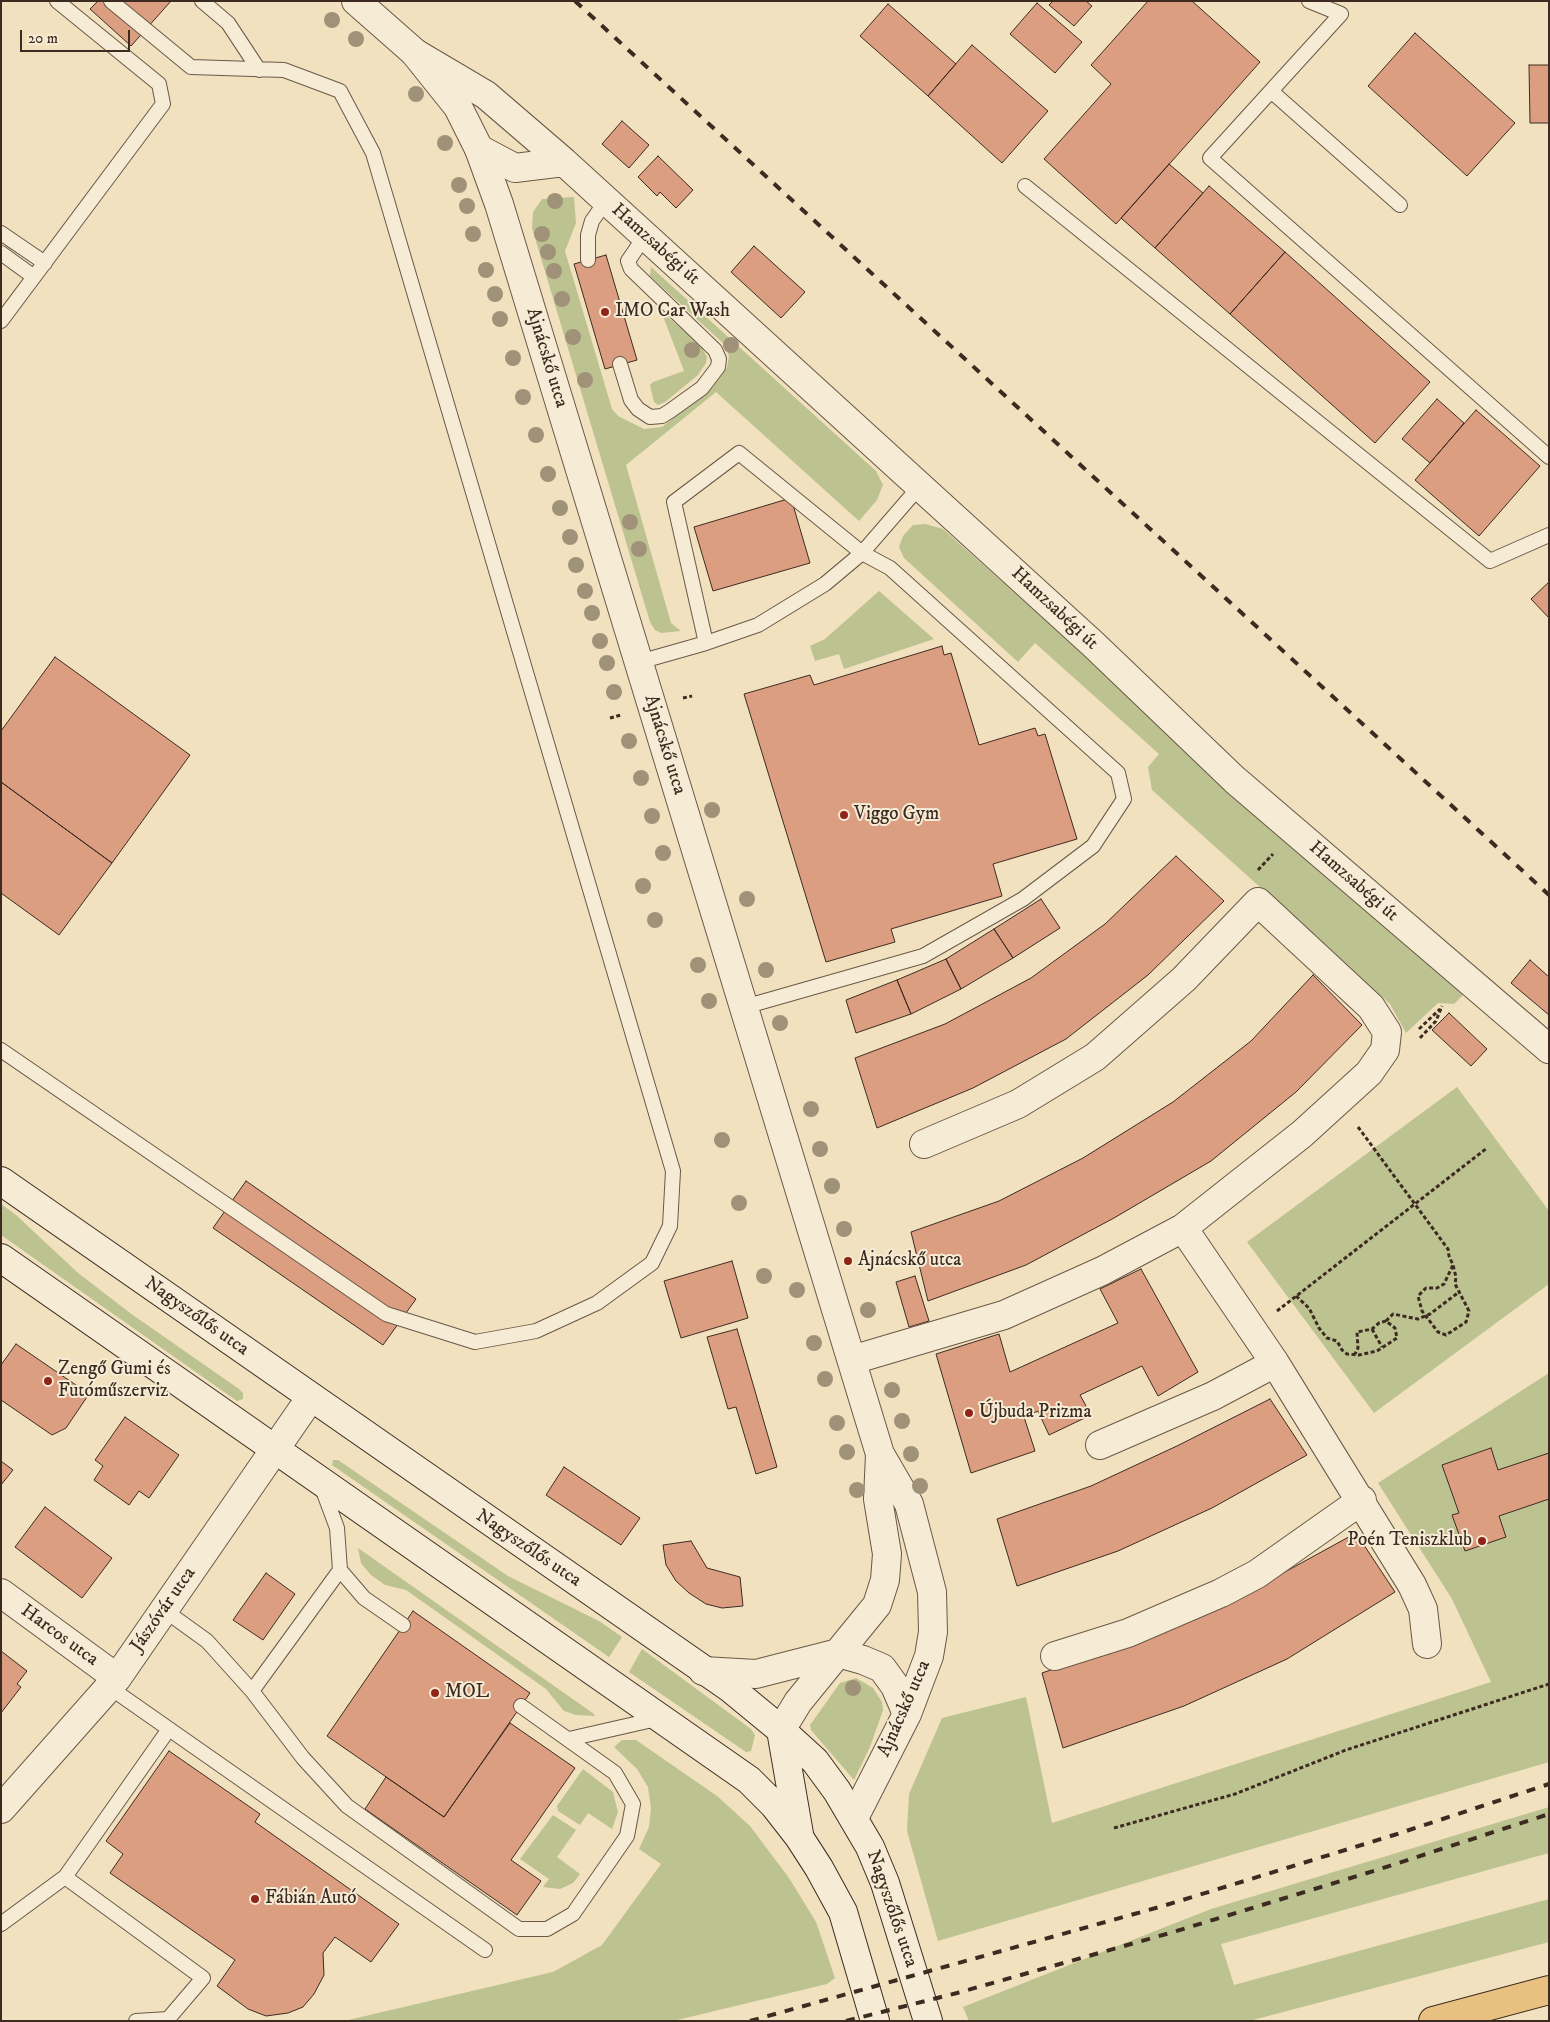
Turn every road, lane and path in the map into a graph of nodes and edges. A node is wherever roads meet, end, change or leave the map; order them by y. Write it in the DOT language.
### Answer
graph roads {
  1 [pos="57,1"];
  2 [pos="111,1"];
  3 [pos="202,1"];
  4 [pos="356,1"];
  5 [pos="1309,1"];
  6 [pos="414,52"];
  7 [pos="259,70"];
  8 [pos="1271,91"];
  9 [pos="479,149"];
  10 [pos="564,162"];
  11 [pos="1025,186"];
  12 [pos="606,201"];
  13 [pos="1400,204"];
  14 [pos="1,233"];
  15 [pos="645,236"];
  16 [pos="1,253"];
  17 [pos="588,260"];
  18 [pos="45,263"];
  19 [pos="34,277"];
  20 [pos="6,303"];
  21 [pos="1,321"];
  22 [pos="620,364"];
  23 [pos="1549,457"];
  24 [pos="920,486"];
  25 [pos="1549,535"];
  26 [pos="862,553"];
  27 [pos="706,643"];
  28 [pos="638,662"];
  29 [pos="1265,863"];
  30 [pos="1258,870"];
  31 [pos="1442,1006"];
  32 [pos="744,1007"];
  33 [pos="1418,1030"];
  34 [pos="1549,1049"];
  35 [pos="1,1050"];
  36 [pos="1339,1100"];
  37 [pos="924,1144"];
  38 [pos="1487,1148"];
  39 [pos="1,1181"];
  40 [pos="1415,1204"];
  41 [pos="1183,1228"];
  42 [pos="1,1258"];
  43 [pos="1453,1265"];
  44 [pos="1459,1292"];
  45 [pos="1296,1296"];
  46 [pos="1426,1316"];
  47 [pos="1386,1321"];
  48 [pos="1372,1329"];
  49 [pos="1253,1330"];
  50 [pos="1382,1347"];
  51 [pos="1355,1354"];
  52 [pos="852,1360"];
  53 [pos="1275,1363"];
  54 [pos="311,1397"];
  55 [pos="1100,1445"];
  56 [pos="276,1450"];
  57 [pos="880,1454"];
  58 [pos="319,1480"];
  59 [pos="1362,1500"];
  60 [pos="340,1570"];
  61 [pos="1,1593"];
  62 [pos="164,1610"];
  63 [pos="403,1625"];
  64 [pos="1427,1644"];
  65 [pos="838,1653"];
  66 [pos="1055,1656"];
  67 [pos="703,1671"];
  68 [pos="113,1682"];
  69 [pos="1549,1684"];
  70 [pos="252,1691"];
  71 [pos="521,1706"];
  72 [pos="907,1714"];
  73 [pos="662,1718"];
  74 [pos="169,1729"];
  75 [pos="781,1730"];
  76 [pos="568,1739"];
  77 [pos="1,1809"];
  78 [pos="854,1818"];
  79 [pos="1114,1828"];
  80 [pos="799,1838"];
  81 [pos="65,1877"];
  82 [pos="1,1924"];
  83 [pos="485,1950"];
  84 [pos="1549,1990"];
  85 [pos="136,2021"];
  86 [pos="875,2021"];
  87 [pos="928,2021"];
  88 [pos="1433,2021"];
  1 -- 18 [label="lane"];
  2 -- 7 [label="lane"];
  3 -- 7 [label="lane"];
  4 -- 6 [label="street, Hamzsabégi út"];
  5 -- 8 [label="lane"];
  6 -- 9 [label="street, Ajnácskő utca"];
  6 -- 10 [label="street, Hamzsabégi út"];
  7 -- 35 [label="lane"];
  8 -- 13 [label="lane"];
  8 -- 23 [label="lane"];
  9 -- 10 [label="street"];
  9 -- 28 [label="street, Ajnácskő utca"];
  10 -- 12 [label="street, Hamzsabégi út"];
  11 -- 25 [label="lane"];
  12 -- 15 [label="street, Hamzsabégi út"];
  12 -- 17 [label="lane"];
  14 -- 18 [label="lane"];
  15 -- 22 [label="lane"];
  15 -- 24 [label="street, Hamzsabégi út"];
  16 -- 19 [label="lane"];
  18 -- 19 [label="lane"];
  19 -- 20 [label="lane"];
  20 -- 21 [label="lane"];
  24 -- 26 [label="lane"];
  24 -- 34 [label="street, Hamzsabégi út"];
  26 -- 27 [label="lane"];
  26 -- 27 [label="lane"];
  26 -- 32 [label="lane"];
  27 -- 28 [label="lane"];
  28 -- 32 [label="street, Ajnácskő utca"];
  29 -- 30 [label="path"];
  31 -- 33 [label="path"];
  32 -- 52 [label="street, Ajnácskő utca"];
  36 -- 37 [label="street"];
  36 -- 40 [label="path"];
  36 -- 41 [label="street"];
  38 -- 40 [label="path"];
  39 -- 54 [label="street, Nagyszőlős utca"];
  40 -- 43 [label="path"];
  40 -- 45 [label="path"];
  41 -- 49 [label="street"];
  41 -- 52 [label="street"];
  42 -- 56 [label="street"];
  43 -- 44 [label="path"];
  43 -- 46 [label="path"];
  44 -- 46 [label="path"];
  44 -- 46 [label="path"];
  45 -- 49 [label="path"];
  45 -- 51 [label="path"];
  46 -- 47 [label="path"];
  47 -- 48 [label="path"];
  47 -- 50 [label="path"];
  48 -- 50 [label="path"];
  48 -- 51 [label="path"];
  49 -- 53 [label="street"];
  50 -- 51 [label="path"];
  52 -- 57 [label="street, Ajnácskő utca"];
  53 -- 55 [label="street"];
  53 -- 59 [label="street"];
  54 -- 56 [label="street, Jászóvár utca"];
  54 -- 67 [label="street, Nagyszőlős utca"];
  56 -- 58 [label="street"];
  56 -- 62 [label="street, Jászóvár utca"];
  57 -- 65 [label="street, Ajnácskő utca"];
  57 -- 72 [label="street, Ajnácskő utca"];
  58 -- 60 [label="lane"];
  58 -- 73 [label="street"];
  59 -- 64 [label="street"];
  59 -- 66 [label="street"];
  60 -- 63 [label="lane"];
  60 -- 70 [label="lane"];
  61 -- 68 [label="street, Harcos utca"];
  62 -- 68 [label="street, Jászóvár utca"];
  62 -- 70 [label="lane"];
  65 -- 67 [label="street"];
  65 -- 72 [label="street"];
  65 -- 75 [label="street, Ajnácskő utca"];
  67 -- 75 [label="street, Nagyszőlős utca"];
  68 -- 74 [label="lane"];
  68 -- 77 [label="street, Jászóvár utca"];
  69 -- 79 [label="path"];
  70 -- 76 [label="lane"];
  71 -- 76 [label="lane"];
  72 -- 78 [label="street, Ajnácskő utca"];
  73 -- 76 [label="lane"];
  73 -- 80 [label="street"];
  74 -- 81 [label="lane"];
  74 -- 83 [label="lane"];
  75 -- 78 [label="street, Nagyszőlős utca"];
  75 -- 80 [label="street"];
  78 -- 87 [label="street, Nagyszőlős utca"];
  80 -- 86 [label="street"];
  81 -- 82 [label="lane"];
  81 -- 85 [label="lane"];
  84 -- 88 [label="main road"];
}
